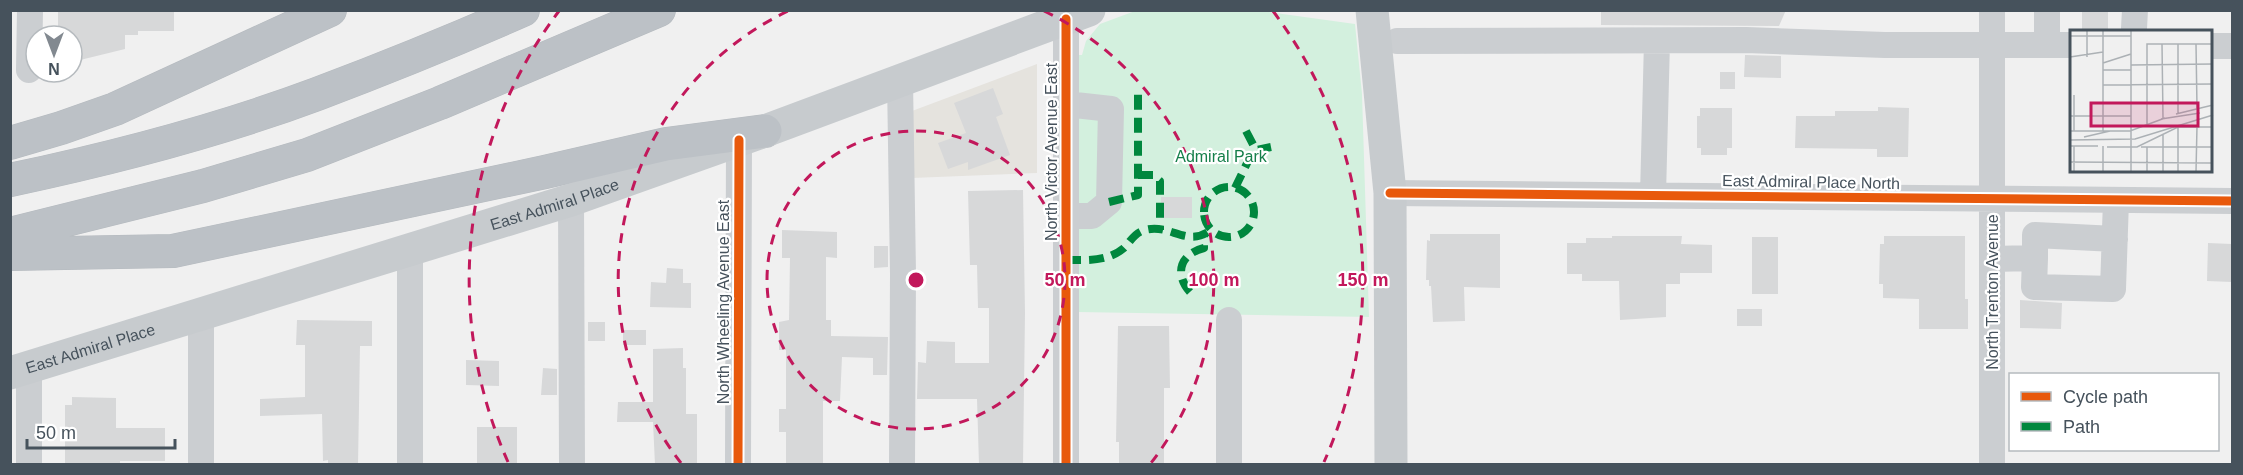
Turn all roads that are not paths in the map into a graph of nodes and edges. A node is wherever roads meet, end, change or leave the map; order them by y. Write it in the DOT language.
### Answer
graph roads {
  1 [pos="330,10"];
  2 [pos="523,10"];
  3 [pos="659,10"];
  4 [pos="1992,10"];
  5 [pos="2047,10"];
  6 [pos="1371,11"];
  7 [pos="1077,15"];
  8 [pos="1397,41"];
  9 [pos="1657,41"];
  10 [pos="1992,45"];
  11 [pos="2059,45"];
  12 [pos="2213,46"];
  13 [pos="2232,46"];
  14 [pos="900,80"];
  15 [pos="1066,104"];
  16 [pos="752,136"];
  17 [pos="10,143"];
  18 [pos="10,180"];
  19 [pos="1390,193"];
  20 [pos="1653,195"];
  21 [pos="1992,198"];
  22 [pos="571,200"];
  23 [pos="2116,200"];
  24 [pos="2232,201"];
  25 [pos="1066,216"];
  26 [pos="10,234"];
  27 [pos="2115,239"];
  28 [pos="410,249"];
  29 [pos="10,254"];
  30 [pos="2035,258"];
  31 [pos="1992,259"];
  32 [pos="201,314"];
  33 [pos="1229,320"];
  34 [pos="20,371"];
  35 [pos="29,465"];
  36 [pos="201,465"];
  37 [pos="410,465"];
  38 [pos="572,465"];
  39 [pos="738,465"];
  40 [pos="902,465"];
  41 [pos="1066,465"];
  42 [pos="1229,465"];
  43 [pos="1391,465"];
  44 [pos="1992,465"];
  1 -- 17 [label="highway"];
  2 -- 18 [label="highway"];
  3 -- 26 [label="highway"];
  4 -- 10 [label="street, North Trenton Avenue"];
  5 -- 11 [label="street"];
  6 -- 19 [label="main road"];
  7 -- 14 [label="main road, East Admiral Place"];
  7 -- 15 [label="street, North Victor Avenue East"];
  8 -- 9 [label="street"];
  9 -- 10 [label="street"];
  9 -- 20 [label="street"];
  10 -- 11 [label="street"];
  10 -- 21 [label="street, North Trenton Avenue"];
  12 -- 13 [label="street"];
  14 -- 16 [label="main road, East Admiral Place"];
  14 -- 40 [label="street"];
  15 -- 25 [label="street, North Victor Avenue East"];
  15 -- 25 [label="street"];
  16 -- 22 [label="main road, East Admiral Place"];
  16 -- 29 [label="highway"];
  16 -- 39 [label="street, North Wheeling Avenue East"];
  19 -- 20 [label="street, East Admiral Place North"];
  19 -- 43 [label="main road"];
  20 -- 21 [label="street, East Admiral Place North"];
  21 -- 23 [label="street, East Admiral Place North"];
  21 -- 31 [label="street, North Trenton Avenue"];
  22 -- 28 [label="main road, East Admiral Place"];
  22 -- 38 [label="street"];
  23 -- 24 [label="street, East Admiral Place North"];
  23 -- 27 [label="street"];
  25 -- 41 [label="street, North Victor Avenue East"];
  27 -- 30 [label="street"];
  27 -- 30 [label="street"];
  28 -- 32 [label="main road, East Admiral Place"];
  28 -- 37 [label="street"];
  30 -- 31 [label="street"];
  31 -- 44 [label="street, North Trenton Avenue"];
  32 -- 34 [label="main road, East Admiral Place"];
  32 -- 36 [label="street"];
  33 -- 42 [label="street"];
  34 -- 35 [label="street"];
}
